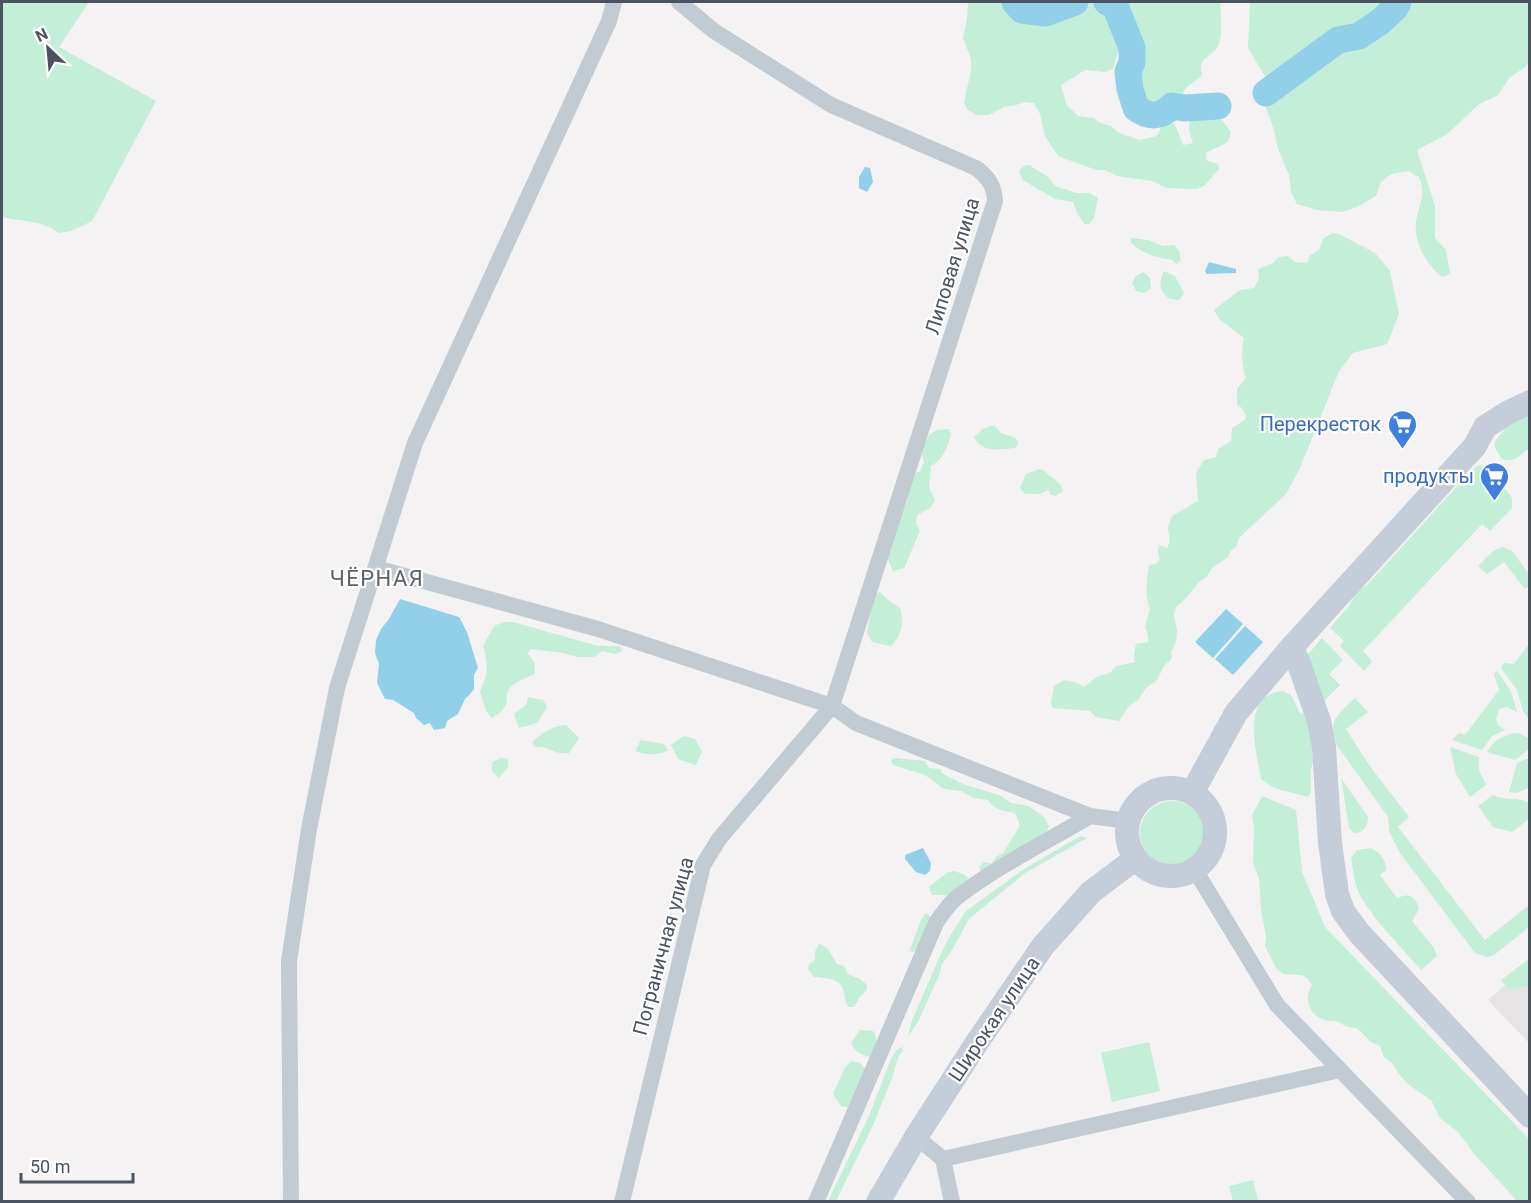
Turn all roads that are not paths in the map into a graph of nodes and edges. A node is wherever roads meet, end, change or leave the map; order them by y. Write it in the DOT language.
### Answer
graph roads {
  1 [pos="614,2"];
  2 [pos="679,2"];
  3 [pos="1530,402"];
  4 [pos="376,568"];
  5 [pos="1291,648"];
  6 [pos="832,706"];
  7 [pos="1192,794"];
  8 [pos="1090,816"];
  9 [pos="1128,821"];
  10 [pos="1135,859"];
  11 [pos="1195,870"];
  12 [pos="1340,1070"];
  13 [pos="1530,1116"];
  14 [pos="916,1137"];
  15 [pos="943,1159"];
  16 [pos="291,1202"];
  17 [pos="622,1202"];
  18 [pos="816,1202"];
  19 [pos="878,1202"];
  20 [pos="952,1202"];
  21 [pos="1468,1202"];
  1 -- 4 [label="street"];
  2 -- 6 [label="street, Липовая улица"];
  3 -- 5 [label="street"];
  4 -- 6 [label="street"];
  4 -- 16 [label="street"];
  5 -- 7 [label="street"];
  5 -- 13 [label="street"];
  6 -- 8 [label="street"];
  6 -- 17 [label="street, Пограничная улица"];
  7 -- 9 [label="street"];
  7 -- 11 [label="street"];
  8 -- 9 [label="street"];
  8 -- 18 [label="street"];
  9 -- 10 [label="street"];
  10 -- 11 [label="street"];
  10 -- 14 [label="street, Широкая улица"];
  11 -- 12 [label="street"];
  12 -- 15 [label="street"];
  12 -- 21 [label="street"];
  14 -- 15 [label="street"];
  14 -- 19 [label="street, Широкая улица"];
  15 -- 20 [label="street"];
}
